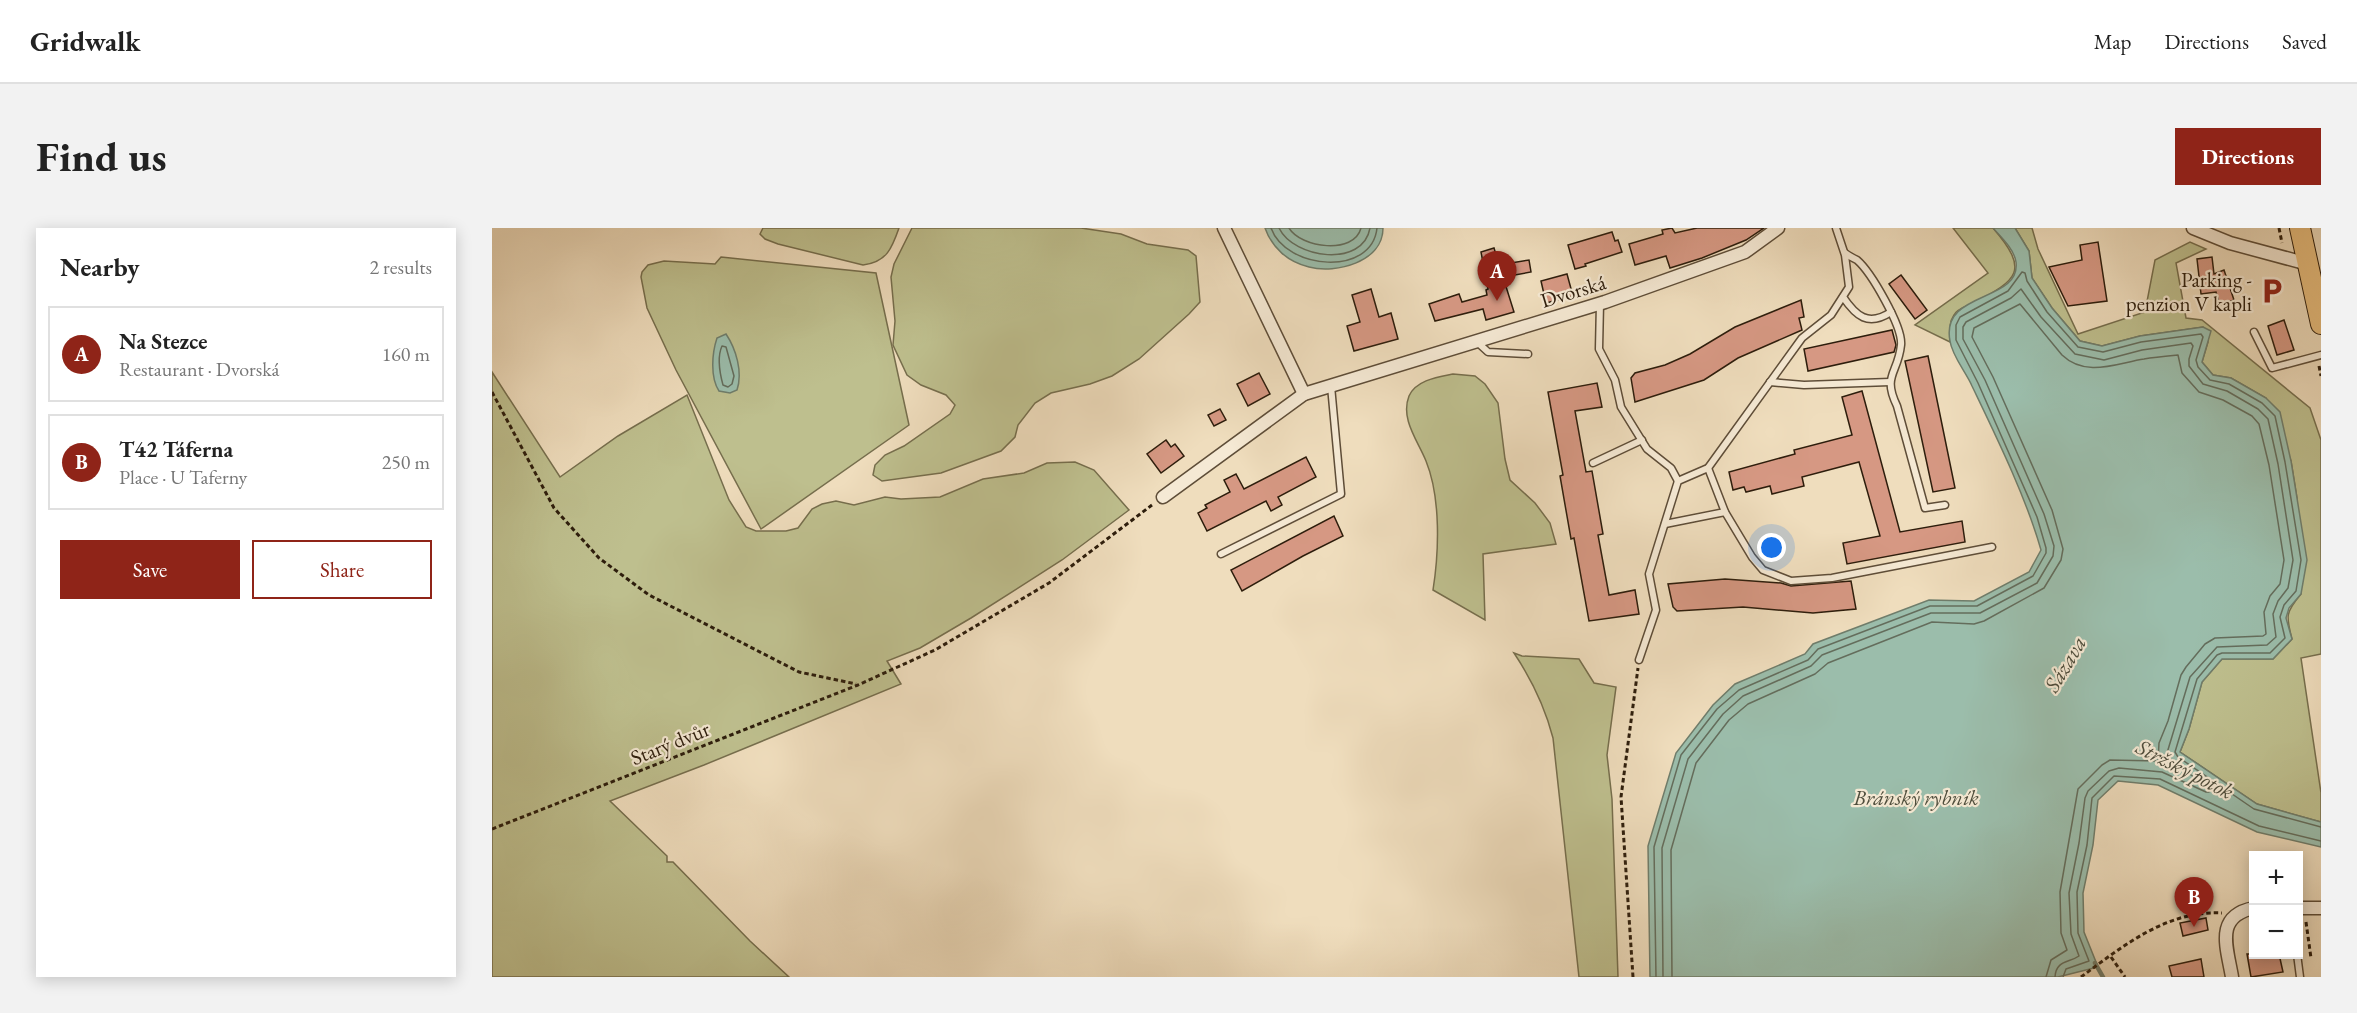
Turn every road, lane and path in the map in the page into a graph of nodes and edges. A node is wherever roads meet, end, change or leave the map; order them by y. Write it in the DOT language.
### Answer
graph roads {
  1 [pos="1224,228"];
  2 [pos="1778,228"];
  3 [pos="1836,228"];
  4 [pos="2193,228"];
  5 [pos="2300,228"];
  6 [pos="1845,253"];
  7 [pos="2308,264"];
  8 [pos="1842,297"];
  9 [pos="1600,303"];
  10 [pos="1891,312"];
  11 [pos="2321,324"];
  12 [pos="2254,332"];
  13 [pos="1476,341"];
  14 [pos="1528,354"];
  15 [pos="2321,355"];
  16 [pos="1770,382"];
  17 [pos="1890,382"];
  18 [pos="1331,385"];
  19 [pos="492,392"];
  20 [pos="1304,394"];
  21 [pos="1642,440"];
  22 [pos="1593,463"];
  23 [pos="1708,468"];
  24 [pos="1678,481"];
  25 [pos="1163,497"];
  26 [pos="1946,505"];
  27 [pos="1725,512"];
  28 [pos="1665,524"];
  29 [pos="1992,547"];
  30 [pos="1221,554"];
  31 [pos="1639,660"];
  32 [pos="858,685"];
  33 [pos="492,829"];
  34 [pos="2321,908"];
  35 [pos="2249,909"];
  36 [pos="2303,912"];
  37 [pos="2236,913"];
  38 [pos="2303,917"];
  39 [pos="2111,957"];
  40 [pos="2311,958"];
  41 [pos="2298,959"];
  42 [pos="2081,976"];
  43 [pos="1633,977"];
  44 [pos="2125,977"];
  45 [pos="2232,977"];
  46 [pos="2300,977"];
  1 -- 20 [label="street"];
  2 -- 9 [label="street, Dvorská"];
  3 -- 6 [label="lane"];
  4 -- 7 [label="street"];
  5 -- 7 [label="main road"];
  6 -- 8 [label="lane"];
  6 -- 10 [label="lane"];
  7 -- 11 [label="main road"];
  8 -- 10 [label="lane"];
  8 -- 16 [label="lane"];
  9 -- 13 [label="street, Dvorská"];
  9 -- 21 [label="lane"];
  10 -- 17 [label="lane"];
  12 -- 15 [label="lane"];
  13 -- 14 [label="lane"];
  13 -- 18 [label="street, Dvorská"];
  16 -- 17 [label="lane"];
  16 -- 23 [label="lane"];
  17 -- 26 [label="lane"];
  18 -- 20 [label="street, Dvorská"];
  18 -- 30 [label="lane"];
  19 -- 32 [label="path"];
  20 -- 25 [label="street, Dvorská"];
  21 -- 22 [label="lane"];
  21 -- 24 [label="lane"];
  23 -- 24 [label="lane"];
  23 -- 27 [label="lane"];
  24 -- 28 [label="lane"];
  25 -- 32 [label="path, Starý dvůr"];
  27 -- 28 [label="lane"];
  27 -- 29 [label="lane"];
  28 -- 31 [label="lane"];
  31 -- 43 [label="path"];
  32 -- 33 [label="path, Starý dvůr"];
  34 -- 36 [label="street"];
  35 -- 37 [label="street"];
  37 -- 39 [label="path"];
  37 -- 45 [label="street"];
  38 -- 40 [label="path"];
  39 -- 42 [label="path"];
  39 -- 44 [label="path"];
  41 -- 46 [label="lane"];
}
